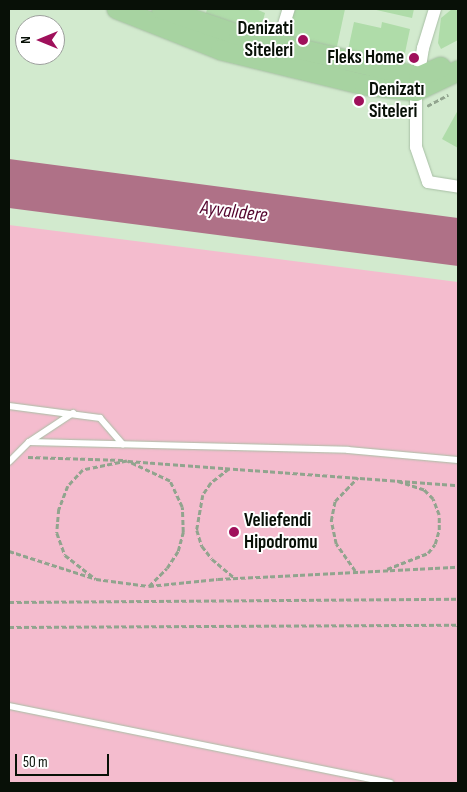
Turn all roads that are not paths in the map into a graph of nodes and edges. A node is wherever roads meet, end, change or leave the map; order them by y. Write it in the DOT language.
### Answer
graph roads {
  1 [pos="117,9"];
  2 [pos="162,9"];
  3 [pos="289,9"];
  4 [pos="435,9"];
  5 [pos="278,44"];
  6 [pos="458,59"];
  7 [pos="458,71"];
  8 [pos="416,92"];
  9 [pos="458,187"];
  10 [pos="9,406"];
  11 [pos="73,413"];
  12 [pos="29,442"];
  13 [pos="123,444"];
  14 [pos="458,460"];
  15 [pos="9,462"];
  16 [pos="9,706"];
  17 [pos="390,783"];
  1 -- 8 [label="main road"];
  2 -- 5 [label="main road"];
  3 -- 5 [label="street"];
  4 -- 8 [label="street"];
  5 -- 8 [label="main road"];
  6 -- 8 [label="main road"];
  7 -- 8 [label="main road"];
  8 -- 9 [label="street"];
  10 -- 11 [label="lane"];
  11 -- 12 [label="lane"];
  11 -- 13 [label="lane"];
  12 -- 13 [label="lane"];
  12 -- 15 [label="lane"];
  13 -- 14 [label="lane"];
  16 -- 17 [label="lane"];
}
